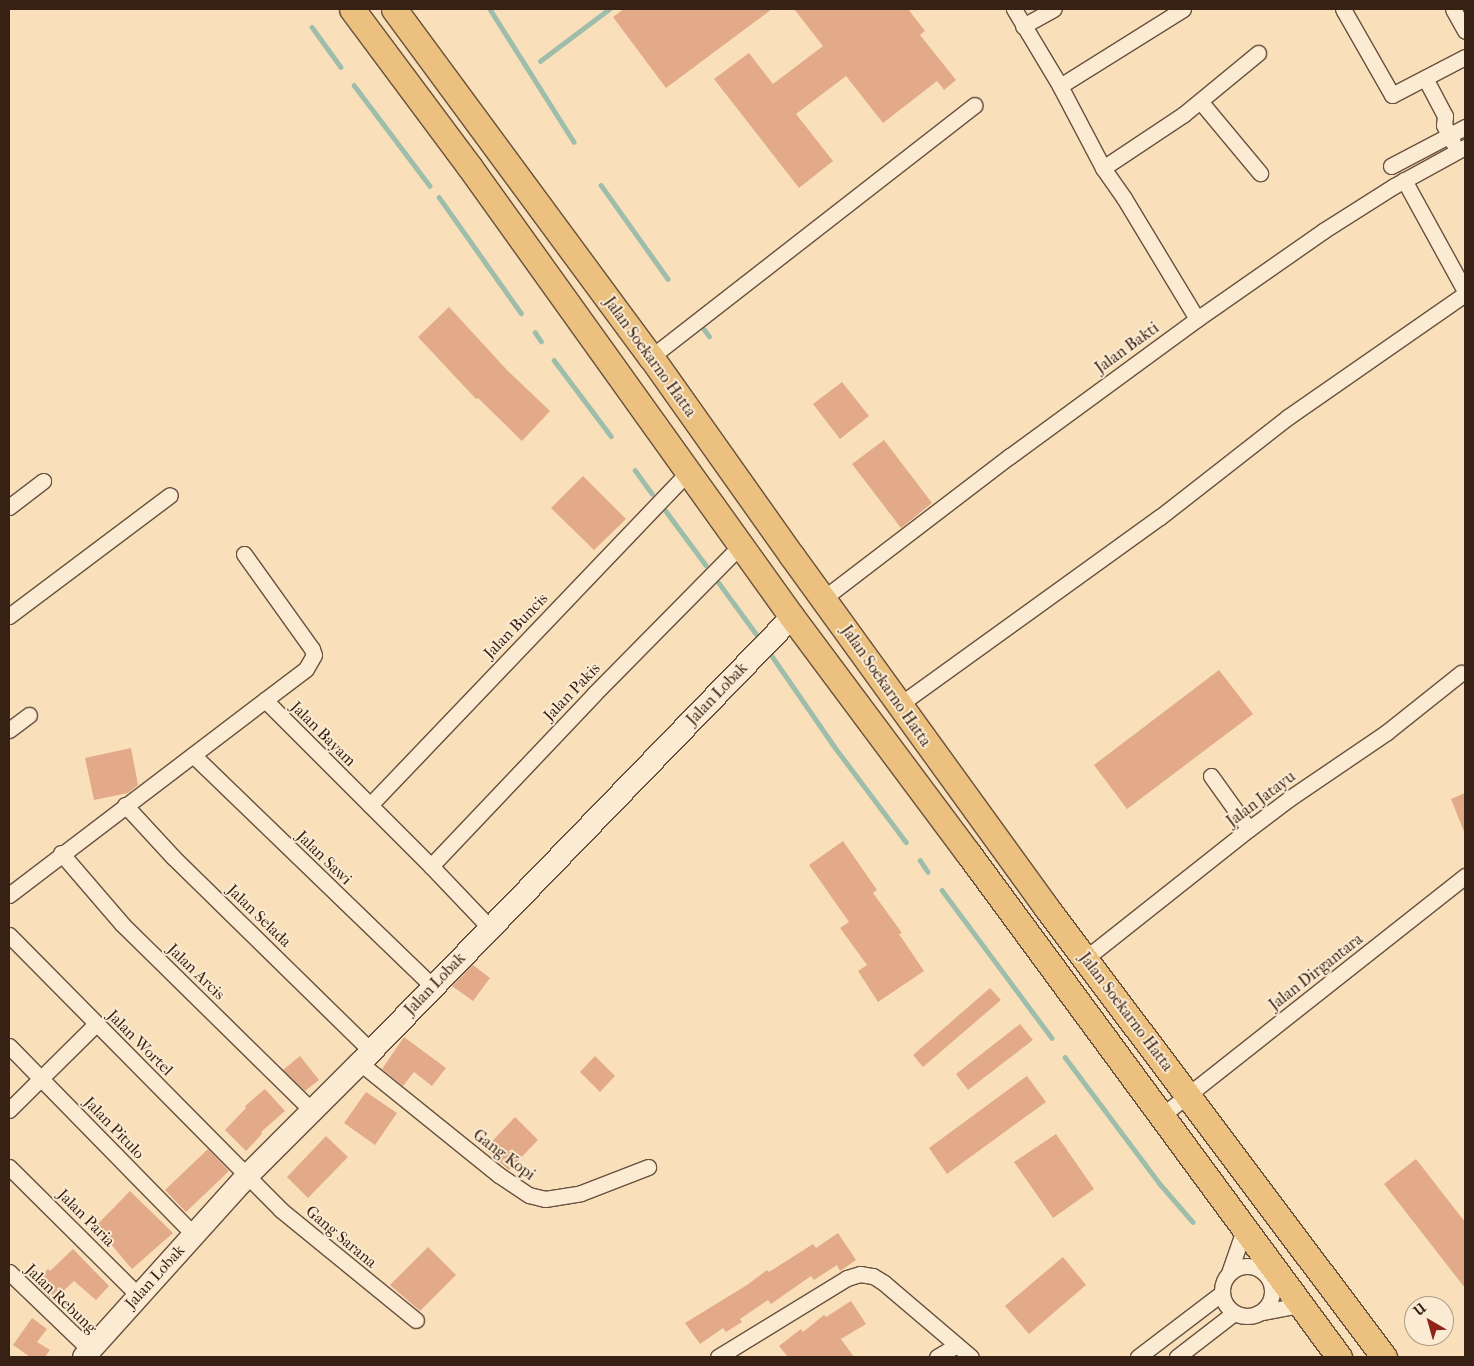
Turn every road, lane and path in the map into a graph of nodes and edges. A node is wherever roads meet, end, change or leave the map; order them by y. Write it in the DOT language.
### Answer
graph roads {
  1 [pos="352,9"];
  2 [pos="394,9"];
  3 [pos="1014,9"];
  4 [pos="1054,9"];
  5 [pos="1183,9"];
  6 [pos="1343,9"];
  7 [pos="1453,9"];
  8 [pos="1023,26"];
  9 [pos="1465,31"];
  10 [pos="1258,53"];
  11 [pos="1465,57"];
  12 [pos="1420,81"];
  13 [pos="1060,86"];
  14 [pos="1200,101"];
  15 [pos="975,105"];
  16 [pos="1465,127"];
  17 [pos="1447,130"];
  18 [pos="1461,149"];
  19 [pos="1391,166"];
  20 [pos="1103,168"];
  21 [pos="1260,173"];
  22 [pos="1404,180"];
  23 [pos="1465,292"];
  24 [pos="1197,319"];
  25 [pos="651,357"];
  26 [pos="688,472"];
  27 [pos="43,481"];
  28 [pos="170,495"];
  29 [pos="9,507"];
  30 [pos="740,546"];
  31 [pos="244,554"];
  32 [pos="824,598"];
  33 [pos="9,616"];
  34 [pos="792,617"];
  35 [pos="1461,673"];
  36 [pos="265,700"];
  37 [pos="899,705"];
  38 [pos="29,714"];
  39 [pos="9,730"];
  40 [pos="193,755"];
  41 [pos="1211,776"];
  42 [pos="125,805"];
  43 [pos="370,805"];
  44 [pos="1249,829"];
  45 [pos="61,853"];
  46 [pos="432,866"];
  47 [pos="1465,876"];
  48 [pos="9,895"];
  49 [pos="490,928"];
  50 [pos="9,935"];
  51 [pos="1086,958"];
  52 [pos="432,986"];
  53 [pos="96,1024"];
  54 [pos="9,1046"];
  55 [pos="366,1057"];
  56 [pos="42,1079"];
  57 [pos="1188,1095"];
  58 [pos="9,1110"];
  59 [pos="312,1111"];
  60 [pos="1160,1117"];
  61 [pos="9,1167"];
  62 [pos="648,1167"];
  63 [pos="247,1176"];
  64 [pos="1244,1230"];
  65 [pos="194,1235"];
  66 [pos="9,1272"];
  67 [pos="1229,1273"];
  68 [pos="1222,1292"];
  69 [pos="138,1295"];
  70 [pos="1300,1305"];
  71 [pos="1234,1313"];
  72 [pos="1258,1313"];
  73 [pos="416,1320"];
  74 [pos="957,1345"];
  75 [pos="87,1354"];
  76 [pos="718,1357"];
  77 [pos="937,1357"];
  78 [pos="971,1357"];
  79 [pos="1138,1357"];
  80 [pos="1177,1357"];
  81 [pos="1339,1357"];
  82 [pos="1384,1357"];
  1 -- 26 [label="main road, Jalan Soekarno Hatta"];
  2 -- 25 [label="main road, Jalan Soekarno Hatta"];
  3 -- 8 [label="street"];
  4 -- 8 [label="street"];
  5 -- 13 [label="street"];
  6 -- 12 [label="street"];
  7 -- 9 [label="street"];
  8 -- 13 [label="street"];
  10 -- 14 [label="street"];
  11 -- 12 [label="street"];
  12 -- 17 [label="street"];
  13 -- 20 [label="street"];
  14 -- 20 [label="street"];
  14 -- 21 [label="street"];
  15 -- 25 [label="street"];
  16 -- 17 [label="street"];
  17 -- 18 [label="street"];
  17 -- 19 [label="street"];
  18 -- 22 [label="street, Jalan Bakti"];
  20 -- 24 [label="street"];
  22 -- 23 [label="street"];
  22 -- 24 [label="street, Jalan Bakti"];
  23 -- 37 [label="street"];
  24 -- 32 [label="street, Jalan Bakti"];
  25 -- 32 [label="main road, Jalan Soekarno Hatta"];
  26 -- 30 [label="main road, Jalan Soekarno Hatta"];
  26 -- 43 [label="street, Jalan Buncis"];
  27 -- 29 [label="street"];
  28 -- 33 [label="street"];
  30 -- 34 [label="main road, Jalan Soekarno Hatta"];
  30 -- 46 [label="street, Jalan Pakis"];
  31 -- 36 [label="street, Jalan Bayam"];
  32 -- 37 [label="main road, Jalan Soekarno Hatta"];
  34 -- 49 [label="main road, Jalan Lobak"];
  34 -- 60 [label="main road, Jalan Soekarno Hatta"];
  35 -- 44 [label="street, Jalan Jatayu"];
  36 -- 40 [label="street"];
  36 -- 43 [label="street, Jalan Bayam"];
  37 -- 51 [label="main road, Jalan Soekarno Hatta"];
  38 -- 39 [label="street"];
  40 -- 42 [label="street"];
  40 -- 52 [label="street, Jalan Sawi"];
  41 -- 44 [label="street"];
  42 -- 45 [label="street"];
  42 -- 55 [label="street, Jalan Selada"];
  43 -- 46 [label="street, Jalan Bayam"];
  44 -- 51 [label="street, Jalan Jatayu"];
  45 -- 48 [label="street"];
  45 -- 59 [label="street, Jalan Arcis"];
  46 -- 49 [label="street, Jalan Bayam"];
  47 -- 57 [label="street, Jalan Dirgantara"];
  49 -- 52 [label="main road, Jalan Lobak"];
  50 -- 53 [label="street, Jalan Wortel"];
  51 -- 57 [label="main road, Jalan Soekarno Hatta"];
  52 -- 55 [label="main road, Jalan Lobak"];
  53 -- 56 [label="street"];
  53 -- 63 [label="street, Jalan Wortel"];
  54 -- 56 [label="street, Jalan Pitulo"];
  55 -- 59 [label="main road, Jalan Lobak"];
  55 -- 62 [label="street, Gang Kopi"];
  56 -- 58 [label="street"];
  56 -- 65 [label="street, Jalan Pitulo"];
  57 -- 60 [label="street, Jalan Dirgantara"];
  57 -- 82 [label="main road, Jalan Soekarno Hatta"];
  59 -- 63 [label="main road, Jalan Lobak"];
  60 -- 64 [label="main road, Jalan Soekarno Hatta"];
  61 -- 69 [label="street, Jalan Paria"];
  63 -- 65 [label="main road, Jalan Lobak"];
  63 -- 73 [label="street, Gang Sarana"];
  64 -- 67 [label="street"];
  64 -- 70 [label="main road, Jalan Soekarno Hatta"];
  65 -- 69 [label="main road, Jalan Lobak"];
  66 -- 75 [label="street, Jalan Rebung"];
  67 -- 68 [label="street"];
  67 -- 72 [label="street"];
  68 -- 71 [label="street"];
  68 -- 79 [label="street"];
  69 -- 75 [label="main road, Jalan Lobak"];
  70 -- 72 [label="street"];
  70 -- 81 [label="main road, Jalan Soekarno Hatta"];
  71 -- 72 [label="street"];
  71 -- 80 [label="street"];
  74 -- 76 [label="street"];
  74 -- 77 [label="street"];
  74 -- 78 [label="street"];
}
